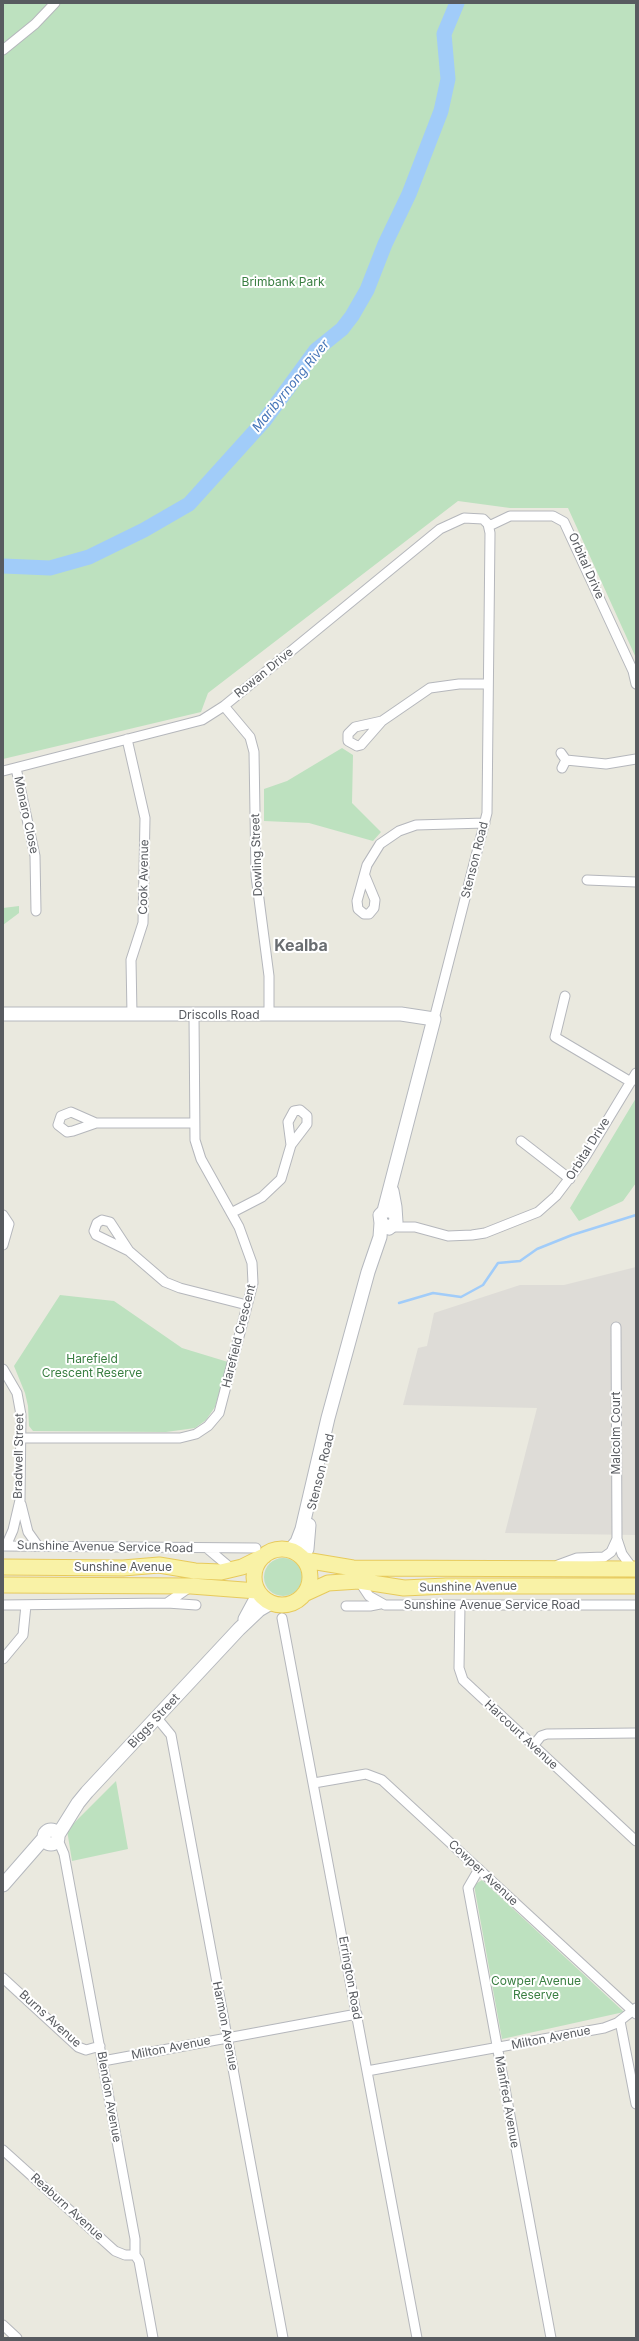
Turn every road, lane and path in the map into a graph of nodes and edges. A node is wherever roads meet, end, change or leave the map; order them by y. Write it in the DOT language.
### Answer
graph roads {
  1 [pos="55,3"];
  2 [pos="3,50"];
  3 [pos="489,526"];
  4 [pos="488,684"];
  5 [pos="636,684"];
  6 [pos="224,706"];
  7 [pos="382,721"];
  8 [pos="127,739"];
  9 [pos="636,759"];
  10 [pos="563,761"];
  11 [pos="16,768"];
  12 [pos="3,771"];
  13 [pos="485,823"];
  14 [pos="364,876"];
  15 [pos="586,880"];
  16 [pos="636,882"];
  17 [pos="36,911"];
  18 [pos="565,996"];
  19 [pos="3,1014"];
  20 [pos="132,1014"];
  21 [pos="194,1015"];
  22 [pos="269,1015"];
  23 [pos="434,1020"];
  24 [pos="636,1073"];
  25 [pos="631,1082"];
  26 [pos="96,1123"];
  27 [pos="194,1123"];
  28 [pos="521,1141"];
  29 [pos="291,1145"];
  30 [pos="570,1179"];
  31 [pos="231,1213"];
  32 [pos="3,1215"];
  33 [pos="390,1220"];
  34 [pos="3,1245"];
  35 [pos="130,1251"];
  36 [pos="247,1305"];
  37 [pos="616,1327"];
  38 [pos="3,1369"];
  39 [pos="20,1438"];
  40 [pos="20,1500"];
  41 [pos="617,1539"];
  42 [pos="4,1546"];
  43 [pos="38,1546"];
  44 [pos="208,1549"];
  45 [pos="260,1552"];
  46 [pos="299,1556"];
  47 [pos="3,1567"];
  48 [pos="547,1569"];
  49 [pos="634,1569"];
  50 [pos="233,1570"];
  51 [pos="359,1581"];
  52 [pos="3,1585"];
  53 [pos="191,1586"];
  54 [pos="614,1586"];
  55 [pos="636,1586"];
  56 [pos="258,1592"];
  57 [pos="304,1594"];
  58 [pos="167,1603"];
  59 [pos="271,1603"];
  60 [pos="380,1604"];
  61 [pos="3,1605"];
  62 [pos="26,1605"];
  63 [pos="196,1605"];
  64 [pos="460,1605"];
  65 [pos="636,1605"];
  66 [pos="346,1606"];
  67 [pos="282,1618"];
  68 [pos="239,1629"];
  69 [pos="3,1658"];
  70 [pos="157,1718"];
  71 [pos="636,1733"];
  72 [pos="533,1746"];
  73 [pos="314,1783"];
  74 [pos="53,1839"];
  75 [pos="636,1841"];
  76 [pos="478,1869"];
  77 [pos="3,1885"];
  78 [pos="3,1978"];
  79 [pos="635,2011"];
  80 [pos="356,2014"];
  81 [pos="620,2021"];
  82 [pos="227,2038"];
  83 [pos="100,2046"];
  84 [pos="497,2048"];
  85 [pos="103,2061"];
  86 [pos="367,2071"];
  87 [pos="636,2104"];
  88 [pos="3,2150"];
  89 [pos="135,2254"];
  90 [pos="3,2325"];
  91 [pos="17,2338"];
  92 [pos="153,2338"];
  93 [pos="283,2338"];
  94 [pos="417,2338"];
  95 [pos="551,2338"];
  1 -- 2 [label="street"];
  3 -- 4 [label="street, Stenson Road"];
  3 -- 5 [label="street, Orbital Drive"];
  3 -- 6 [label="street, Rowan Drive"];
  4 -- 7 [label="street"];
  4 -- 13 [label="street, Stenson Road"];
  6 -- 8 [label="street, Rowan Drive"];
  6 -- 22 [label="street, Dowling Street"];
  8 -- 11 [label="street, Rowan Drive"];
  8 -- 20 [label="street, Cook Avenue"];
  9 -- 10 [label="street"];
  11 -- 12 [label="street, Rowan Drive"];
  11 -- 17 [label="street, Monaro Close"];
  13 -- 14 [label="street"];
  13 -- 23 [label="street, Stenson Road"];
  15 -- 16 [label="street"];
  18 -- 25 [label="street"];
  19 -- 20 [label="street, Driscolls Road"];
  20 -- 21 [label="street, Driscolls Road"];
  21 -- 22 [label="street, Driscolls Road"];
  21 -- 27 [label="street, Harefield Crescent"];
  22 -- 23 [label="street, Driscolls Road"];
  23 -- 33 [label="street, Stenson Road"];
  24 -- 25 [label="street, Orbital Drive"];
  25 -- 30 [label="street, Orbital Drive"];
  26 -- 27 [label="street"];
  27 -- 31 [label="street, Harefield Crescent"];
  28 -- 30 [label="street"];
  29 -- 31 [label="street"];
  30 -- 33 [label="street, Orbital Drive"];
  31 -- 36 [label="street, Harefield Crescent"];
  32 -- 34 [label="street"];
  33 -- 46 [label="street, Stenson Road"];
  35 -- 36 [label="street"];
  36 -- 39 [label="street, Harefield Crescent"];
  37 -- 41 [label="street, Malcolm Court"];
  38 -- 39 [label="street, Bradwell Street"];
  39 -- 40 [label="street, Bradwell Street"];
  40 -- 42 [label="street, Bradwell Street"];
  40 -- 43 [label="street"];
  41 -- 48 [label="street"];
  41 -- 49 [label="street, Malcolm Court"];
  42 -- 43 [label="street, Sunshine Avenue Service Road"];
  43 -- 44 [label="street, Sunshine Avenue Service Road"];
  44 -- 45 [label="street, Sunshine Avenue Service Road"];
  44 -- 50 [label="street, Sunshine Avenue Service Road"];
  45 -- 46 [label="main road"];
  45 -- 50 [label="main road, Sunshine Avenue"];
  45 -- 56 [label="main road"];
  46 -- 48 [label="main road, Sunshine Avenue"];
  46 -- 57 [label="main road"];
  47 -- 50 [label="main road, Sunshine Avenue"];
  48 -- 49 [label="main road, Sunshine Avenue"];
  49 -- 54 [label="main road"];
  51 -- 54 [label="main road, Sunshine Avenue"];
  51 -- 57 [label="main road, Sunshine Avenue"];
  51 -- 60 [label="street"];
  52 -- 53 [label="main road, Sunshine Avenue"];
  53 -- 56 [label="main road, Sunshine Avenue"];
  53 -- 58 [label="street"];
  54 -- 55 [label="main road, Sunshine Avenue"];
  56 -- 59 [label="main road"];
  56 -- 68 [label="street, Biggs Street"];
  57 -- 59 [label="main road"];
  58 -- 62 [label="street"];
  58 -- 63 [label="street"];
  59 -- 68 [label="street, Biggs Street"];
  60 -- 64 [label="street, Sunshine Avenue Service Road"];
  60 -- 66 [label="street, Sunshine Avenue Service Road"];
  61 -- 62 [label="street"];
  62 -- 69 [label="street"];
  64 -- 65 [label="street, Sunshine Avenue Service Road"];
  64 -- 72 [label="street, Harcourt Avenue"];
  67 -- 73 [label="street, Errington Road"];
  68 -- 70 [label="street, Biggs Street"];
  70 -- 74 [label="street, Biggs Street"];
  70 -- 82 [label="street, Harmon Avenue"];
  71 -- 72 [label="street"];
  72 -- 75 [label="street, Harcourt Avenue"];
  73 -- 76 [label="street, Cowper Avenue"];
  73 -- 80 [label="street, Errington Road"];
  74 -- 77 [label="street, Biggs Street"];
  74 -- 83 [label="street, Blendon Avenue"];
  76 -- 79 [label="street, Cowper Avenue"];
  76 -- 84 [label="street, Manfred Avenue"];
  78 -- 83 [label="street, Burns Avenue"];
  79 -- 81 [label="street, Milton Avenue"];
  80 -- 82 [label="street, Milton Avenue"];
  80 -- 86 [label="street, Errington Road"];
  81 -- 84 [label="street, Milton Avenue"];
  81 -- 87 [label="street"];
  82 -- 85 [label="street, Milton Avenue"];
  82 -- 93 [label="street, Harmon Avenue"];
  83 -- 85 [label="street, Blendon Avenue"];
  84 -- 86 [label="street, Milton Avenue"];
  84 -- 95 [label="street, Manfred Avenue"];
  85 -- 89 [label="street, Blendon Avenue"];
  86 -- 94 [label="street, Errington Road"];
  88 -- 89 [label="street, Reaburn Avenue"];
  89 -- 92 [label="street, Blendon Avenue"];
  90 -- 91 [label="street"];
}
